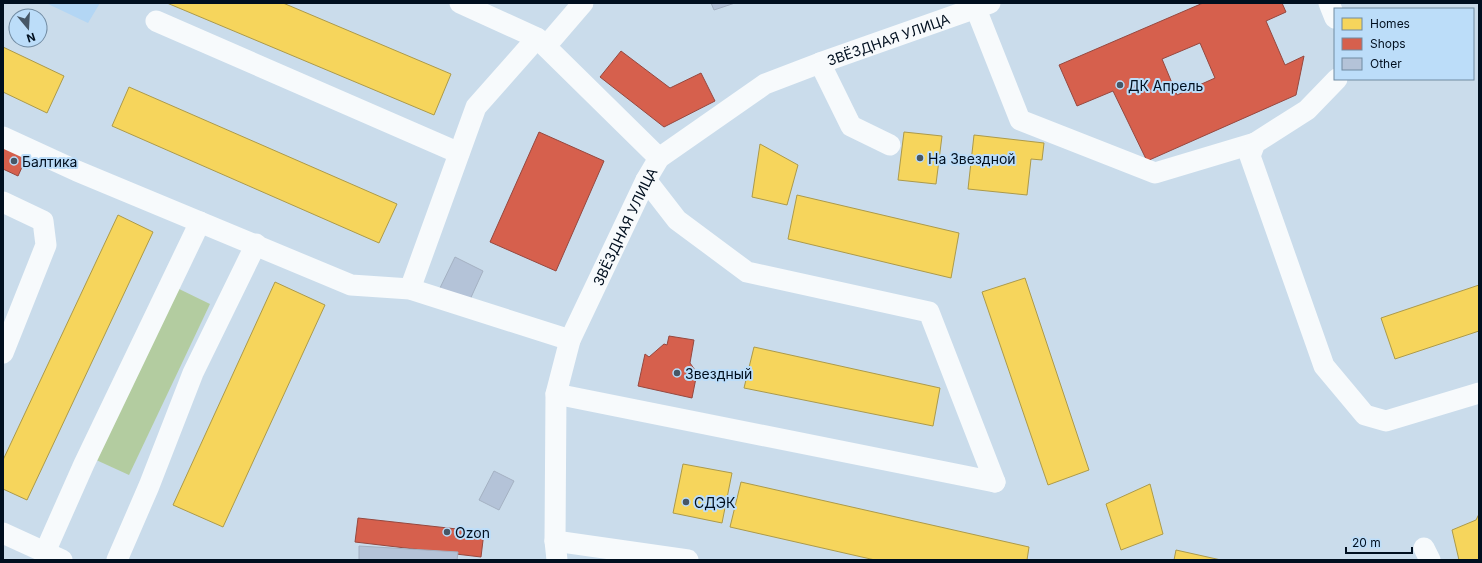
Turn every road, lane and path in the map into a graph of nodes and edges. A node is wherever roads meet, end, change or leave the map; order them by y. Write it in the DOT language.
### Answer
graph roads {
  1 [pos="460,3"];
  2 [pos="583,3"];
  3 [pos="1329,3"];
  4 [pos="983,6"];
  5 [pos="1334,16"];
  6 [pos="156,21"];
  7 [pos="542,42"];
  8 [pos="820,63"];
  9 [pos="1336,80"];
  10 [pos="3,136"];
  11 [pos="1255,143"];
  12 [pos="890,145"];
  13 [pos="459,153"];
  14 [pos="659,158"];
  15 [pos="646,180"];
  16 [pos="3,202"];
  17 [pos="200,222"];
  18 [pos="256,244"];
  19 [pos="410,289"];
  20 [pos="8,326"];
  21 [pos="570,340"];
  22 [pos="3,353"];
  23 [pos="1479,393"];
  24 [pos="556,394"];
  25 [pos="3,533"];
  26 [pos="556,550"];
  27 [pos="54,556"];
  28 [pos="117,560"];
  29 [pos="688,560"];
  1 -- 7 [label="street"];
  2 -- 7 [label="street"];
  3 -- 5 [label="street"];
  4 -- 8 [label="street, ЗВЁЗДНАЯ УЛИЦА"];
  4 -- 11 [label="street"];
  6 -- 13 [label="street"];
  7 -- 13 [label="street"];
  7 -- 14 [label="street"];
  8 -- 12 [label="street"];
  8 -- 14 [label="street, ЗВЁЗДНАЯ УЛИЦА"];
  9 -- 11 [label="street"];
  10 -- 17 [label="street"];
  11 -- 23 [label="street"];
  13 -- 19 [label="street"];
  14 -- 15 [label="street, ЗВЁЗДНАЯ УЛИЦА"];
  15 -- 21 [label="street, ЗВЁЗДНАЯ УЛИЦА"];
  15 -- 24 [label="street"];
  16 -- 20 [label="street"];
  17 -- 18 [label="street"];
  17 -- 27 [label="street"];
  18 -- 19 [label="street"];
  18 -- 28 [label="street"];
  19 -- 21 [label="street"];
  20 -- 22 [label="street"];
  21 -- 24 [label="street, ЗВЁЗДНАЯ УЛИЦА"];
  24 -- 26 [label="street, ЗВЁЗДНАЯ УЛИЦА"];
  25 -- 27 [label="street"];
  26 -- 29 [label="street"];
}
